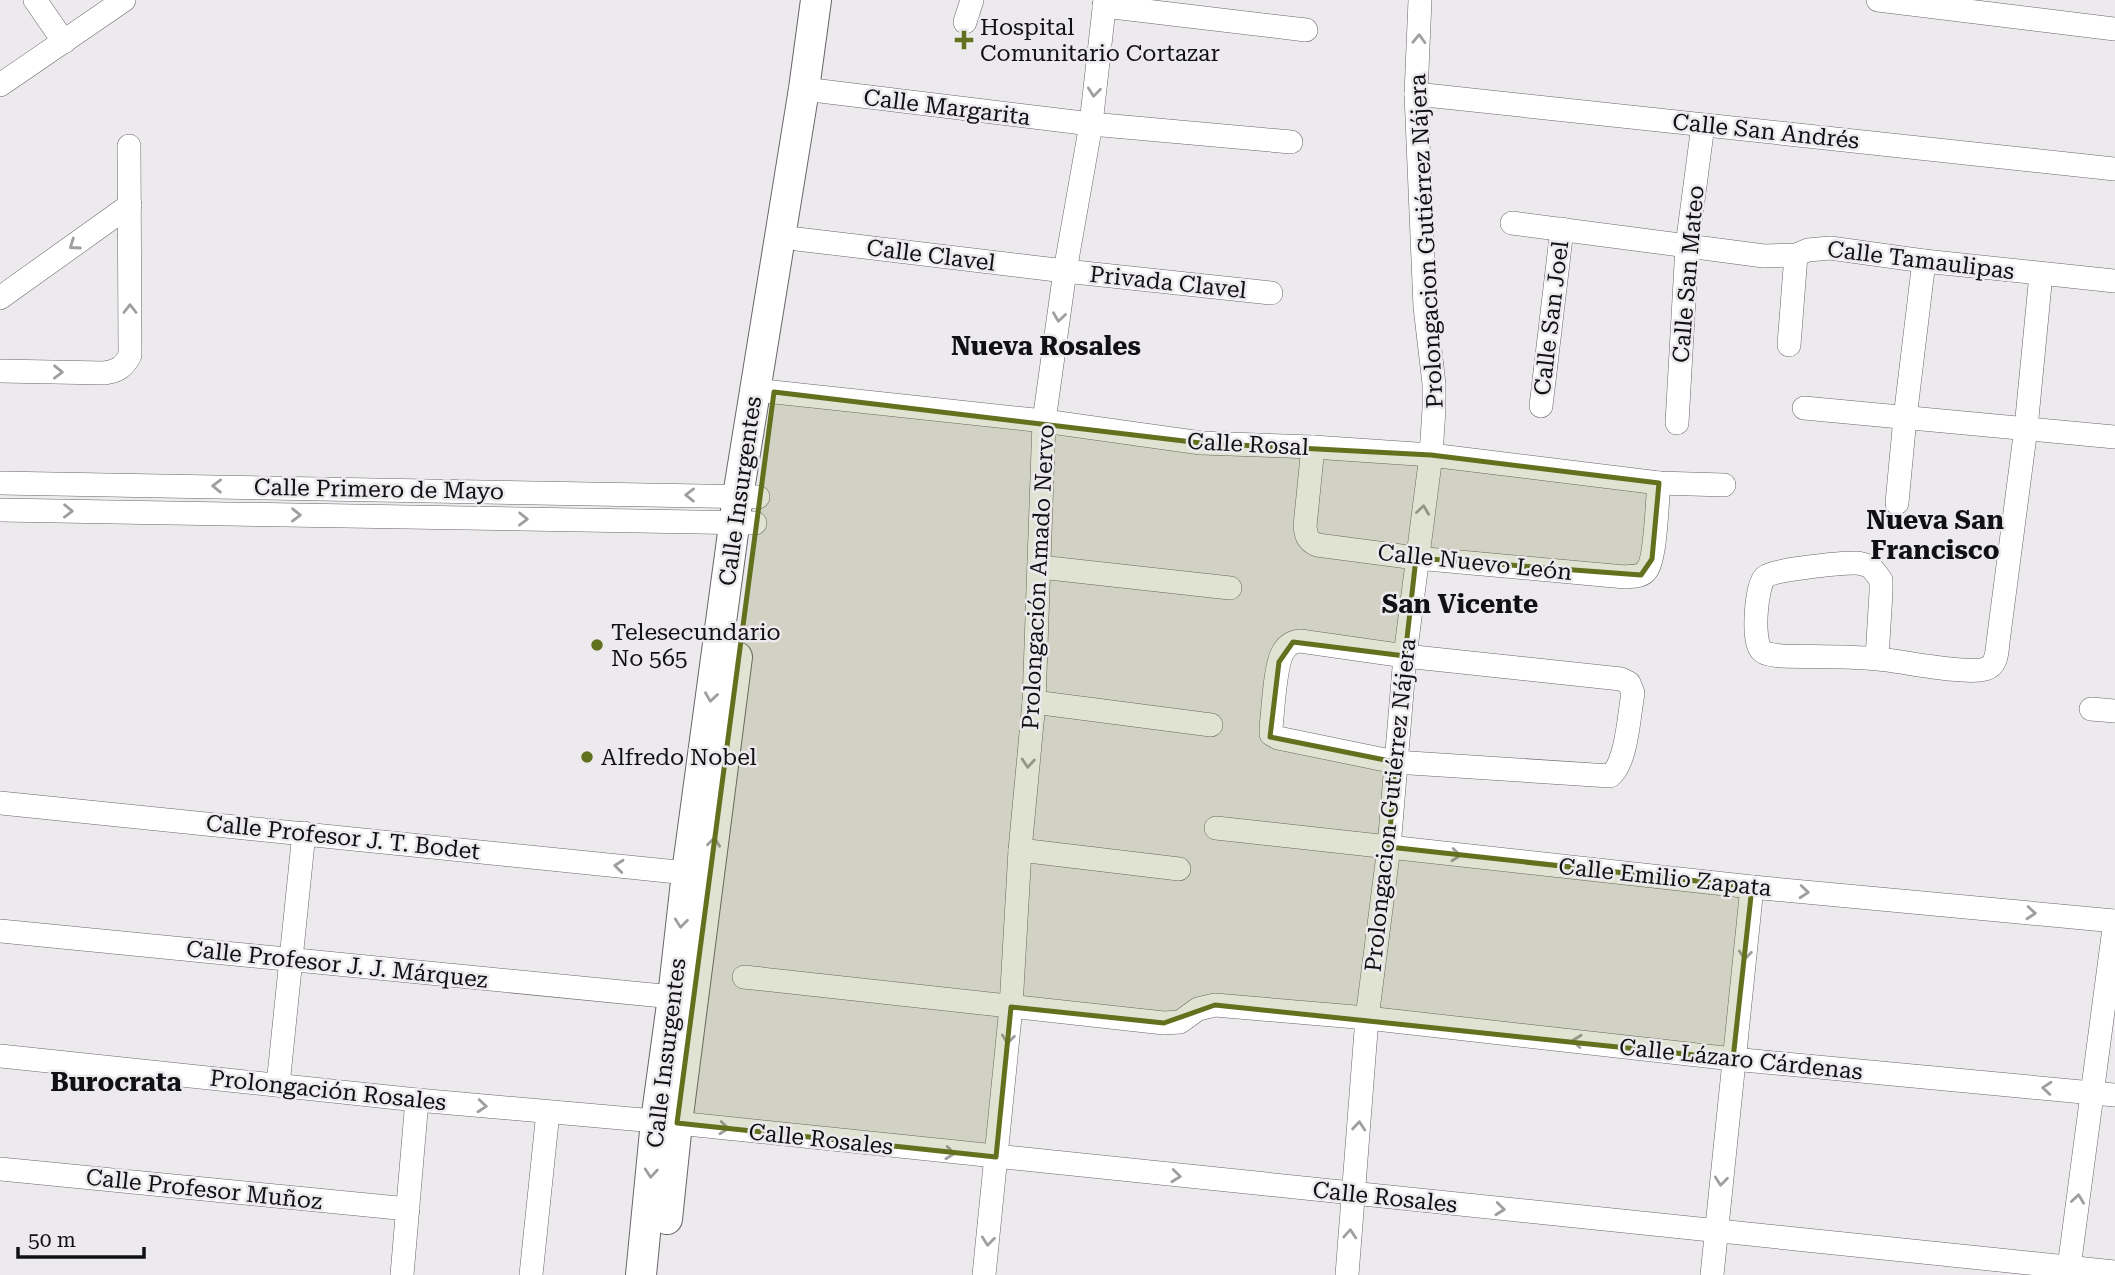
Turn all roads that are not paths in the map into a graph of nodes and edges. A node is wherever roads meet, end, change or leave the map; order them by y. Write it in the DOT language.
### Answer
graph roads {
  1 [pos="35,0"];
  2 [pos="124,0"];
  3 [pos="816,0"];
  4 [pos="833,0"];
  5 [pos="972,0"];
  6 [pos="1420,0"];
  7 [pos="1878,0"];
  8 [pos="1105,3"];
  9 [pos="965,22"];
  10 [pos="2115,29"];
  11 [pos="1306,30"];
  12 [pos="64,42"];
  13 [pos="0,85"];
  14 [pos="812,90"];
  15 [pos="1416,94"];
  16 [pos="1091,124"];
  17 [pos="1703,125"];
  18 [pos="1291,142"];
  19 [pos="129,146"];
  20 [pos="2115,169"];
  21 [pos="130,205"];
  22 [pos="1512,223"];
  23 [pos="1562,229"];
  24 [pos="796,239"];
  25 [pos="1687,246"];
  26 [pos="1796,254"];
  27 [pos="1924,261"];
  28 [pos="1065,271"];
  29 [pos="2041,274"];
  30 [pos="2115,281"];
  31 [pos="1271,293"];
  32 [pos="0,298"];
  33 [pos="1789,345"];
  34 [pos="0,372"];
  35 [pos="764,391"];
  36 [pos="1541,406"];
  37 [pos="1804,408"];
  38 [pos="1905,418"];
  39 [pos="1044,421"];
  40 [pos="1677,423"];
  41 [pos="2026,428"];
  42 [pos="2115,437"];
  43 [pos="1313,447"];
  44 [pos="1431,455"];
  45 [pos="0,483"];
  46 [pos="1659,483"];
  47 [pos="1724,485"];
  48 [pos="1897,503"];
  49 [pos="746,509"];
  50 [pos="0,510"];
  51 [pos="1416,558"];
  52 [pos="1040,567"];
  53 [pos="1230,588"];
  54 [pos="1405,656"];
  55 [pos="1877,658"];
  56 [pos="1034,702"];
  57 [pos="2091,709"];
  58 [pos="2115,711"];
  59 [pos="1211,725"];
  60 [pos="1395,762"];
  61 [pos="0,803"];
  62 [pos="1216,828"];
  63 [pos="304,832"];
  64 [pos="1389,848"];
  65 [pos="1020,850"];
  66 [pos="1179,869"];
  67 [pos="687,873"];
  68 [pos="1752,887"];
  69 [pos="2115,921"];
  70 [pos="0,931"];
  71 [pos="291,960"];
  72 [pos="744,977"];
  73 [pos="673,997"];
  74 [pos="1011,1007"];
  75 [pos="1367,1018"];
  76 [pos="0,1056"];
  77 [pos="1733,1059"];
  78 [pos="278,1085"];
  79 [pos="2104,1094"];
  80 [pos="417,1100"];
  81 [pos="548,1112"];
  82 [pos="667,1122"];
  83 [pos="996,1157"];
  84 [pos="0,1169"];
  85 [pos="1353,1194"];
  86 [pos="408,1209"];
  87 [pos="1716,1232"];
  88 [pos="2068,1271"];
  89 [pos="2115,1272"];
  90 [pos="402,1275"];
  91 [pos="531,1275"];
  92 [pos="641,1275"];
  93 [pos="661,1275"];
  94 [pos="984,1275"];
  95 [pos="1347,1275"];
  96 [pos="1712,1275"];
  1 -- 12 [label="street"];
  2 -- 12 [label="street"];
  3 -- 14 [label="main road, Calle Insurgentes"];
  4 -- 14 [label="main road, Calle Insurgentes"];
  5 -- 9 [label="street"];
  15 -- 6 [label="street, Prolongacion Gutiérrez Nájera, one-way"];
  7 -- 10 [label="street"];
  8 -- 11 [label="street"];
  8 -- 16 [label="street, Prolongación Amado Nervo, one-way"];
  12 -- 13 [label="street"];
  14 -- 16 [label="street, Calle Margarita"];
  14 -- 24 [label="main road, Calle Insurgentes"];
  14 -- 35 [label="main road, Calle Insurgentes"];
  15 -- 17 [label="street, Calle San Andrés"];
  15 -- 44 [label="street, Prolongacion Gutiérrez Nájera"];
  16 -- 18 [label="street, Calle Margarita"];
  16 -- 28 [label="street, Prolongación Amado Nervo"];
  17 -- 20 [label="street, Calle San Andrés"];
  17 -- 25 [label="street, Calle San Mateo"];
  19 -- 21 [label="street"];
  21 -- 32 [label="street, one-way"];
  34 -- 21 [label="street, one-way"];
  22 -- 23 [label="street, Calle Tamaulipas"];
  23 -- 25 [label="street, Calle Tamaulipas"];
  23 -- 36 [label="street, Calle San Joel"];
  24 -- 28 [label="street, Calle Clavel"];
  24 -- 35 [label="main road, Calle Insurgentes"];
  25 -- 26 [label="street, Calle Tamaulipas"];
  25 -- 40 [label="street, Calle San Mateo"];
  26 -- 27 [label="street, Calle Tamaulipas"];
  26 -- 33 [label="street"];
  27 -- 29 [label="street, Calle Tamaulipas"];
  27 -- 38 [label="street"];
  28 -- 31 [label="street, Privada Clavel"];
  28 -- 39 [label="street, Prolongación Amado Nervo, one-way"];
  29 -- 30 [label="street, Calle Tamaulipas"];
  29 -- 41 [label="street"];
  35 -- 39 [label="street, Calle Rosal"];
  35 -- 49 [label="main road, Calle Insurgentes"];
  37 -- 38 [label="street"];
  38 -- 41 [label="street"];
  38 -- 48 [label="street"];
  39 -- 43 [label="street, Calle Rosal"];
  39 -- 52 [label="street, Prolongación Amado Nervo"];
  41 -- 42 [label="street"];
  41 -- 55 [label="street"];
  43 -- 44 [label="street, Calle Rosal"];
  43 -- 51 [label="street, Calle Nuevo León"];
  44 -- 46 [label="street, Calle Rosal"];
  51 -- 44 [label="street, Prolongacion Gutiérrez Nájera, one-way"];
  49 -- 45 [label="street, Calle Primero de Mayo, one-way"];
  46 -- 47 [label="street, Calle Rosal"];
  46 -- 51 [label="street, Calle Nuevo León"];
  50 -- 49 [label="street, Calle Primero de Mayo, one-way"];
  49 -- 67 [label="main road, Calle Insurgentes, one-way"];
  82 -- 49 [label="main road, Calle Insurgentes, one-way"];
  51 -- 54 [label="street, Prolongacion Gutiérrez Nájera"];
  52 -- 53 [label="street"];
  52 -- 56 [label="street, Prolongación Amado Nervo"];
  54 -- 60 [label="street, Prolongacion Gutiérrez Nájera"];
  54 -- 60 [label="street"];
  54 -- 60 [label="street"];
  55 -- 55 [label="street"];
  56 -- 59 [label="street"];
  56 -- 65 [label="street, Prolongación Amado Nervo, one-way"];
  57 -- 58 [label="street"];
  60 -- 64 [label="street, Prolongacion Gutiérrez Nájera"];
  61 -- 63 [label="street, Calle Profesor J. T. Bodet"];
  62 -- 64 [label="street, Calle Emilio Zapata"];
  67 -- 63 [label="street, Calle Profesor J. T. Bodet, one-way"];
  63 -- 71 [label="street"];
  64 -- 68 [label="street, Calle Emilio Zapata, one-way"];
  64 -- 75 [label="street, Prolongacion Gutiérrez Nájera"];
  65 -- 66 [label="street"];
  65 -- 74 [label="street, Prolongación Amado Nervo"];
  67 -- 73 [label="main road, Calle Insurgentes, one-way"];
  68 -- 69 [label="street, Calle Emilio Zapata, one-way"];
  68 -- 77 [label="street, one-way"];
  69 -- 79 [label="street"];
  70 -- 71 [label="street, Calle Profesor J. J. Márquez"];
  71 -- 73 [label="street, Calle Profesor J. J. Márquez"];
  71 -- 78 [label="street"];
  72 -- 74 [label="street, Calle Lázaro Cárdenas"];
  73 -- 82 [label="main road, Calle Insurgentes"];
  74 -- 75 [label="street, Calle Lázaro Cárdenas"];
  74 -- 83 [label="street, Prolongación Amado Nervo, one-way"];
  77 -- 75 [label="street, Calle Lázaro Cárdenas, one-way"];
  85 -- 75 [label="street, Prolongacion Gutiérrez Nájera, one-way"];
  76 -- 78 [label="street, Prolongación Rosales"];
  79 -- 77 [label="street, Calle Lázaro Cárdenas, one-way"];
  77 -- 87 [label="street, one-way"];
  78 -- 80 [label="street, Prolongación Rosales"];
  88 -- 79 [label="street, one-way"];
  80 -- 81 [label="street, Prolongación Rosales, one-way"];
  80 -- 86 [label="street"];
  81 -- 82 [label="street, Prolongación Rosales"];
  81 -- 91 [label="street"];
  82 -- 83 [label="street, Calle Rosales, one-way"];
  82 -- 92 [label="main road, Calle Insurgentes, one-way"];
  82 -- 93 [label="main road, Calle Insurgentes"];
  83 -- 85 [label="street, Calle Rosales, one-way"];
  83 -- 94 [label="street, Prolongación Amado Nervo, one-way"];
  84 -- 86 [label="street, Calle Profesor Muñoz"];
  85 -- 87 [label="street, Calle Rosales, one-way"];
  95 -- 85 [label="street, Prolongacion Gutiérrez Nájera, one-way"];
  86 -- 90 [label="street"];
  87 -- 88 [label="street, Calle Rosales"];
  87 -- 96 [label="street"];
  88 -- 89 [label="street, Calle Rosales"];
}
